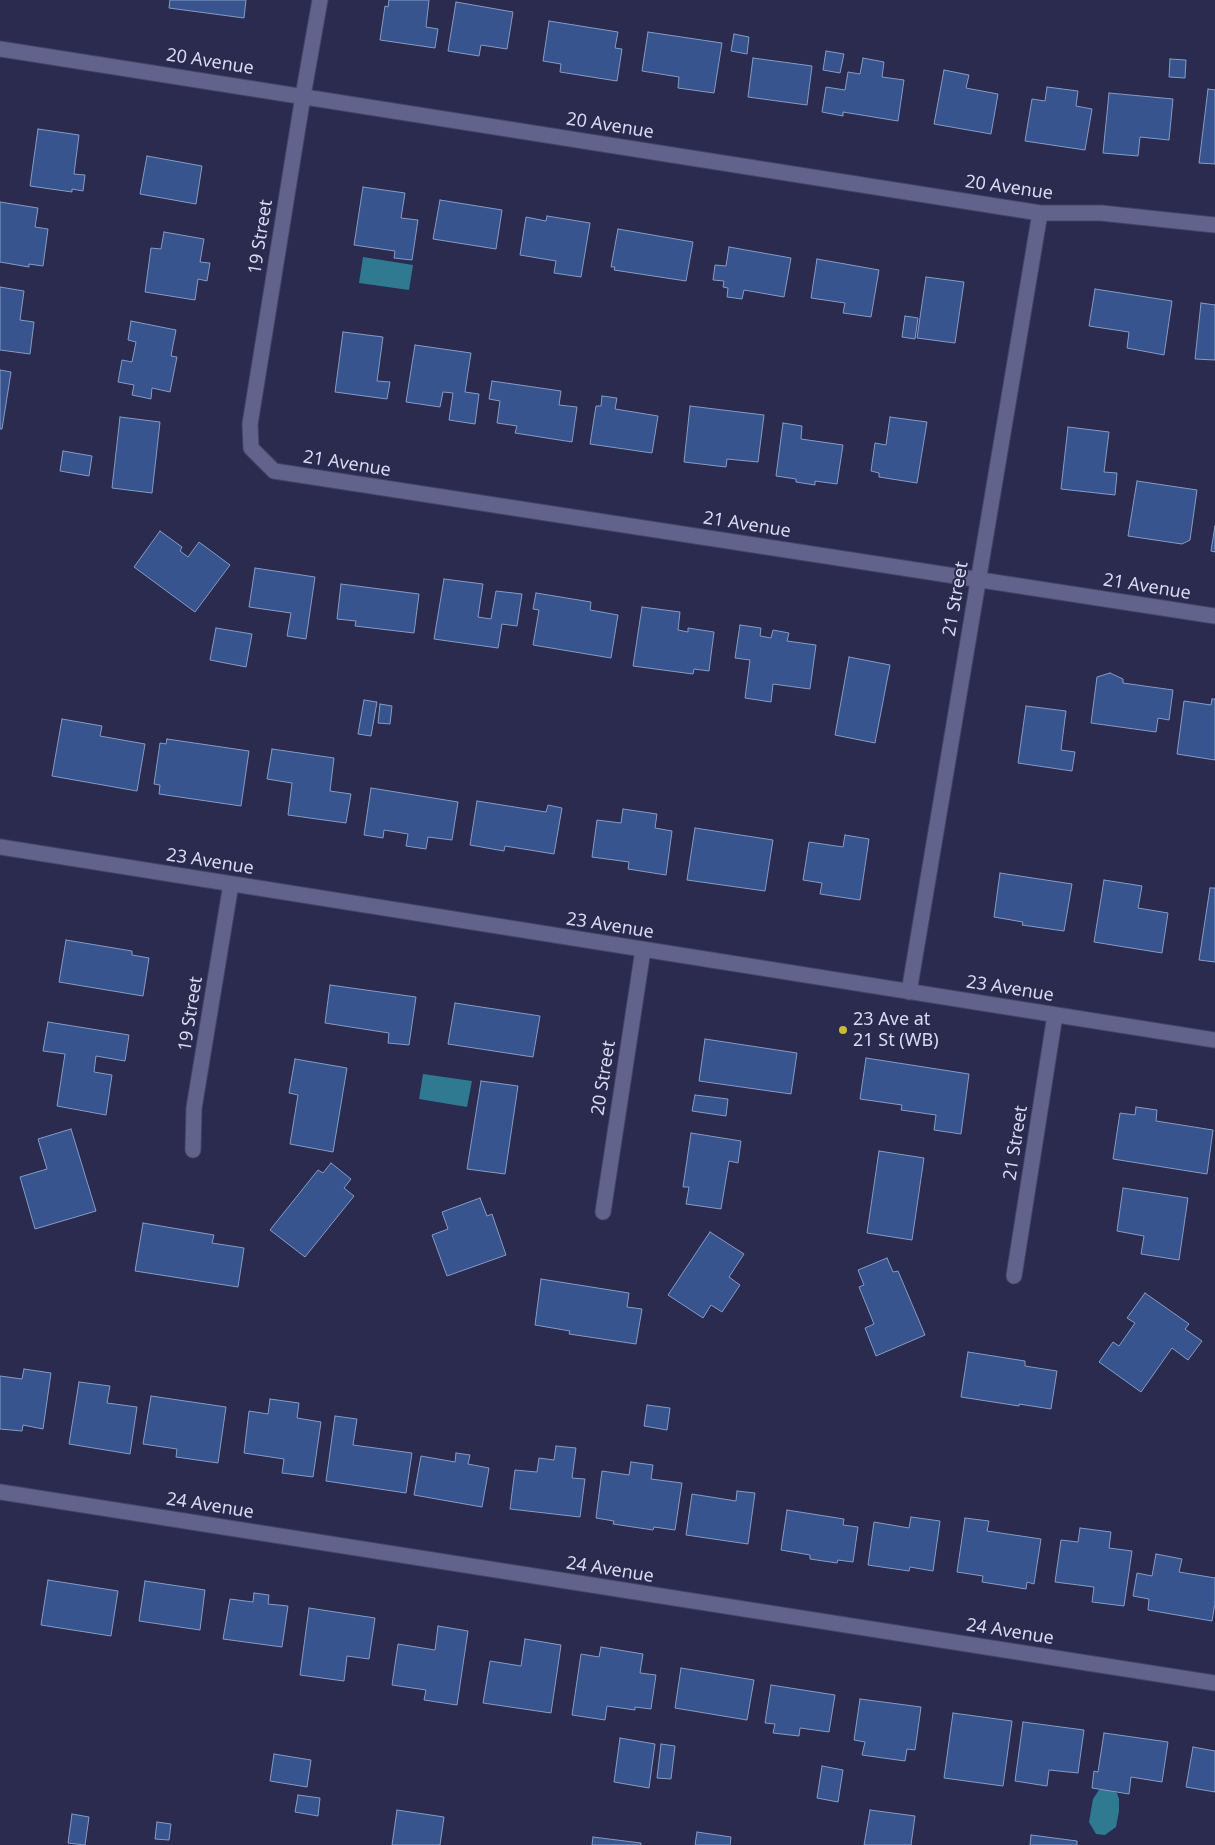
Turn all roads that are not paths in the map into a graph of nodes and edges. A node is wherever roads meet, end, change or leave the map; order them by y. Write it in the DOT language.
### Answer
graph roads {
  1 [pos="320,0"];
  2 [pos="0,49"];
  3 [pos="303,96"];
  4 [pos="1040,213"];
  5 [pos="1215,225"];
  6 [pos="274,471"];
  7 [pos="978,579"];
  8 [pos="1215,616"];
  9 [pos="0,847"];
  10 [pos="231,884"];
  11 [pos="643,950"];
  12 [pos="908,992"];
  13 [pos="1055,1015"];
  14 [pos="1215,1040"];
  15 [pos="193,1150"];
  16 [pos="603,1212"];
  17 [pos="1014,1276"];
  18 [pos="0,1492"];
  19 [pos="1215,1683"];
  1 -- 3 [label="street, 19 Street"];
  2 -- 3 [label="street, 20 Avenue"];
  3 -- 4 [label="street, 20 Avenue"];
  3 -- 6 [label="street, 19 Street"];
  4 -- 5 [label="street, 20 Avenue"];
  4 -- 7 [label="street, 21 Street"];
  6 -- 7 [label="street, 21 Avenue"];
  7 -- 8 [label="street, 21 Avenue"];
  7 -- 12 [label="street, 21 Street"];
  9 -- 10 [label="street, 23 Avenue"];
  10 -- 11 [label="street, 23 Avenue"];
  10 -- 15 [label="street, 19 Street"];
  11 -- 12 [label="street, 23 Avenue"];
  11 -- 16 [label="street, 20 Street"];
  12 -- 13 [label="street, 23 Avenue"];
  13 -- 14 [label="street, 23 Avenue"];
  13 -- 17 [label="street, 21 Street"];
  18 -- 19 [label="street, 24 Avenue"];
}
